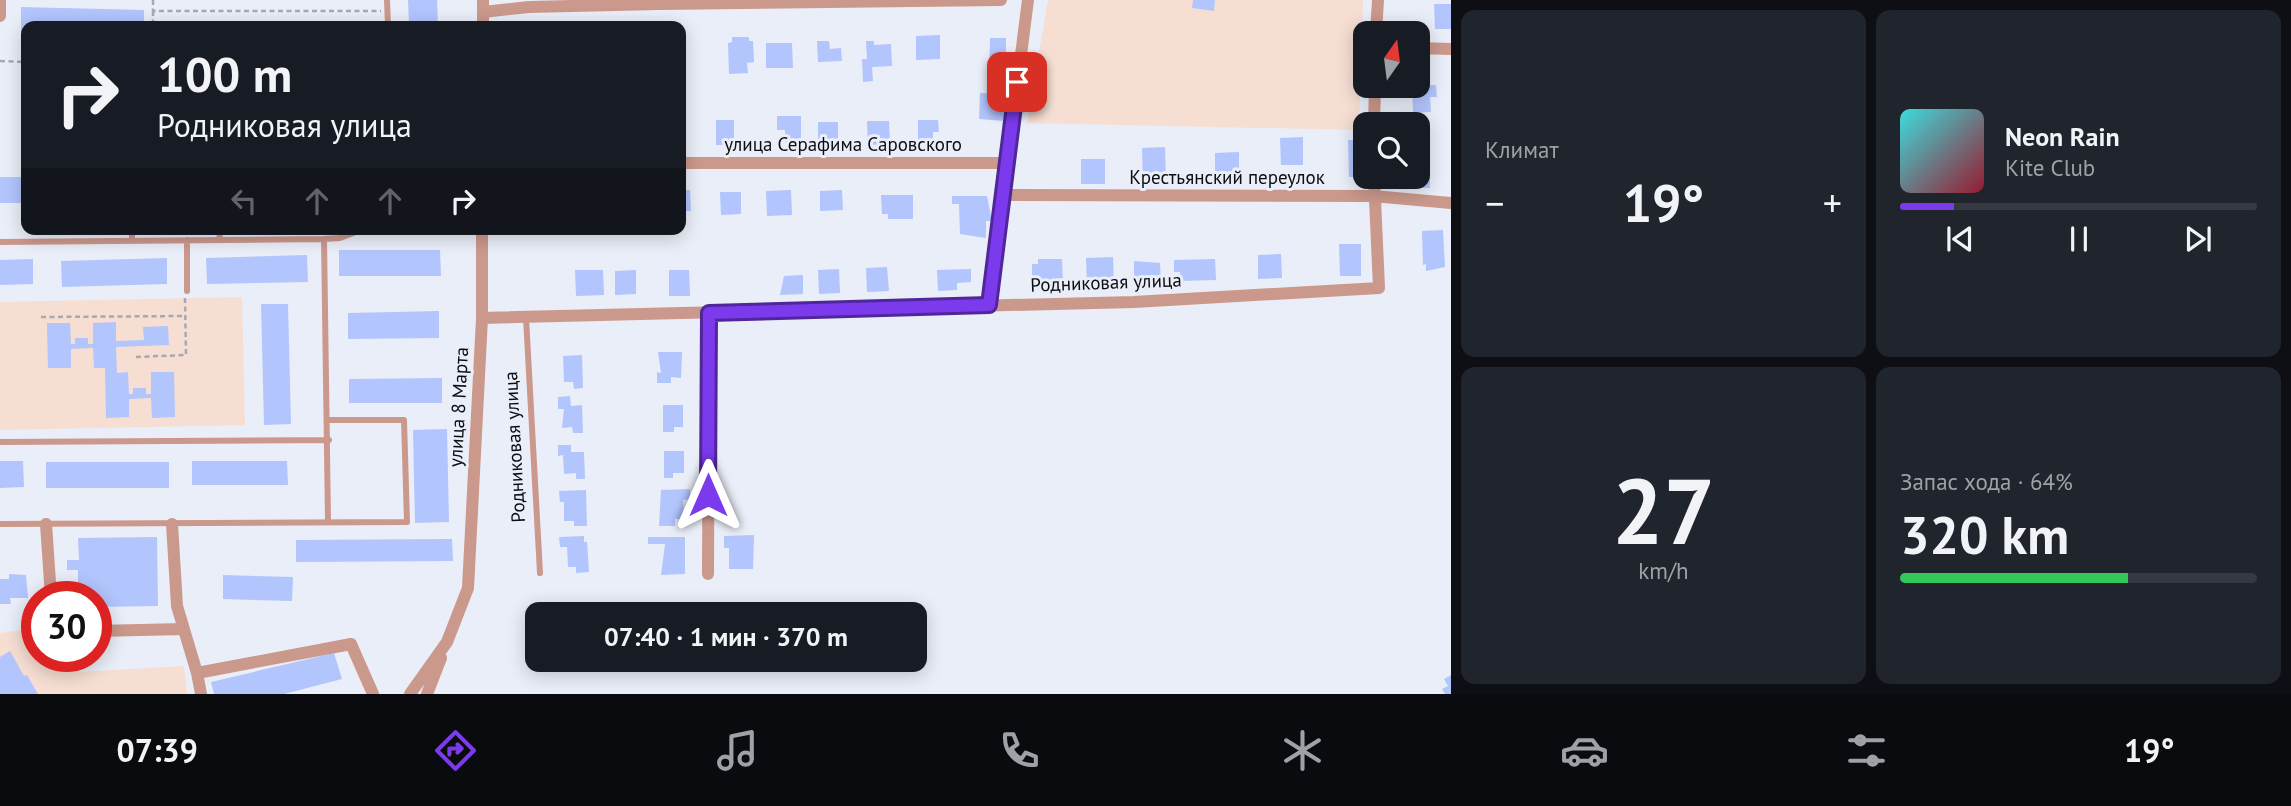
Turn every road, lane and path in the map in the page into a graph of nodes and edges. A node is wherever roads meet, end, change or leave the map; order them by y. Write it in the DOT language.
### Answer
graph roads {
  1 [pos="0,0"];
  2 [pos="153,0"];
  3 [pos="387,0"];
  4 [pos="1002,0"];
  5 [pos="1028,0"];
  6 [pos="1378,0"];
  7 [pos="838,1"];
  8 [pos="658,2"];
  9 [pos="483,6"];
  10 [pos="153,11"];
  11 [pos="387,11"];
  12 [pos="0,16"];
  13 [pos="153,21"];
  14 [pos="387,21"];
  15 [pos="1377,21"];
  16 [pos="1430,48"];
  17 [pos="1451,49"];
  18 [pos="0,61"];
  19 [pos="21,62"];
  20 [pos="686,163"];
  21 [pos="1006,163"];
  22 [pos="1373,189"];
  23 [pos="1002,195"];
  24 [pos="1373,197"];
  25 [pos="1451,203"];
  26 [pos="132,235"];
  27 [pos="219,235"];
  28 [pos="348,235"];
  29 [pos="482,235"];
  30 [pos="324,239"];
  31 [pos="187,240"];
  32 [pos="219,240"];
  33 [pos="132,241"];
  34 [pos="0,242"];
  35 [pos="186,295"];
  36 [pos="989,305"];
  37 [pos="709,313"];
  38 [pos="186,316"];
  39 [pos="41,317"];
  40 [pos="482,318"];
  41 [pos="526,318"];
  42 [pos="136,357"];
  43 [pos="329,420"];
  44 [pos="329,440"];
  45 [pos="0,442"];
  46 [pos="328,521"];
  47 [pos="0,524"];
  48 [pos="46,524"];
  49 [pos="172,524"];
  50 [pos="540,573"];
  51 [pos="708,573"];
  52 [pos="50,581"];
  53 [pos="184,629"];
  54 [pos="112,631"];
  55 [pos="447,642"];
  56 [pos="197,673"];
  57 [pos="201,694"];
  58 [pos="373,694"];
  59 [pos="410,694"];
  60 [pos="427,694"];
  1 -- 12 [label="street"];
  2 -- 10 [label="path"];
  3 -- 11 [label="lane"];
  4 -- 7 [label="street"];
  5 -- 21 [label="street"];
  6 -- 15 [label="street"];
  7 -- 8 [label="street"];
  8 -- 9 [label="street"];
  10 -- 11 [label="path"];
  10 -- 13 [label="path"];
  11 -- 14 [label="lane"];
  16 -- 17 [label="street"];
  18 -- 19 [label="path"];
  20 -- 21 [label="street, улица Серафима Саровского"];
  21 -- 23 [label="street"];
  22 -- 24 [label="street"];
  23 -- 24 [label="street, Крестьянский переулок"];
  23 -- 36 [label="street"];
  24 -- 25 [label="street, Крестьянский переулок"];
  24 -- 36 [label="street, Родниковая улица"];
  26 -- 33 [label="lane"];
  27 -- 32 [label="lane"];
  28 -- 30 [label="lane"];
  29 -- 40 [label="street, улица 8 Марта"];
  30 -- 32 [label="lane"];
  30 -- 43 [label="lane"];
  31 -- 32 [label="lane"];
  31 -- 33 [label="lane"];
  31 -- 35 [label="lane"];
  33 -- 34 [label="lane"];
  35 -- 38 [label="path"];
  36 -- 37 [label="street, Родниковая улица"];
  37 -- 41 [label="street, Родниковая улица"];
  37 -- 51 [label="street"];
  38 -- 39 [label="path"];
  38 -- 42 [label="path"];
  40 -- 41 [label="street, Родниковая улица"];
  40 -- 55 [label="street, улица 8 Марта"];
  41 -- 50 [label="lane, Родниковая улица"];
  43 -- 44 [label="lane"];
  43 -- 46 [label="lane"];
  44 -- 45 [label="lane"];
  44 -- 46 [label="lane"];
  46 -- 49 [label="lane"];
  47 -- 48 [label="lane"];
  48 -- 49 [label="lane"];
  48 -- 52 [label="street"];
  49 -- 53 [label="street"];
  53 -- 54 [label="street"];
  53 -- 56 [label="street"];
  55 -- 59 [label="street"];
  55 -- 60 [label="street"];
  56 -- 57 [label="street"];
  56 -- 58 [label="street"];
}
